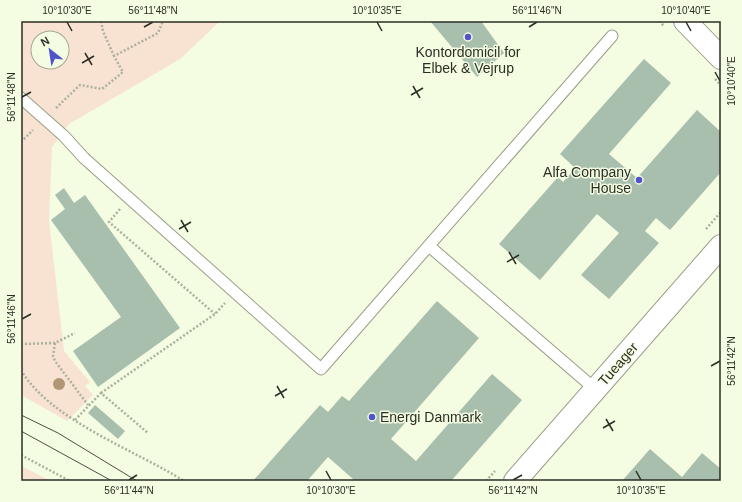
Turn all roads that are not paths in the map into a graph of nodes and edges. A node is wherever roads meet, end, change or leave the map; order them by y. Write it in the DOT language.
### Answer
graph roads {
  1 [pos="685,21"];
  2 [pos="612,36"];
  3 [pos="721,58"];
  4 [pos="21,98"];
  5 [pos="429,246"];
  6 [pos="721,246"];
  7 [pos="595,389"];
  8 [pos="515,481"];
  1 -- 3 [label="street"];
  2 -- 5 [label="lane"];
  4 -- 5 [label="lane"];
  5 -- 7 [label="lane"];
  6 -- 7 [label="street, Tueager"];
  7 -- 8 [label="street, Tueager"];
}
